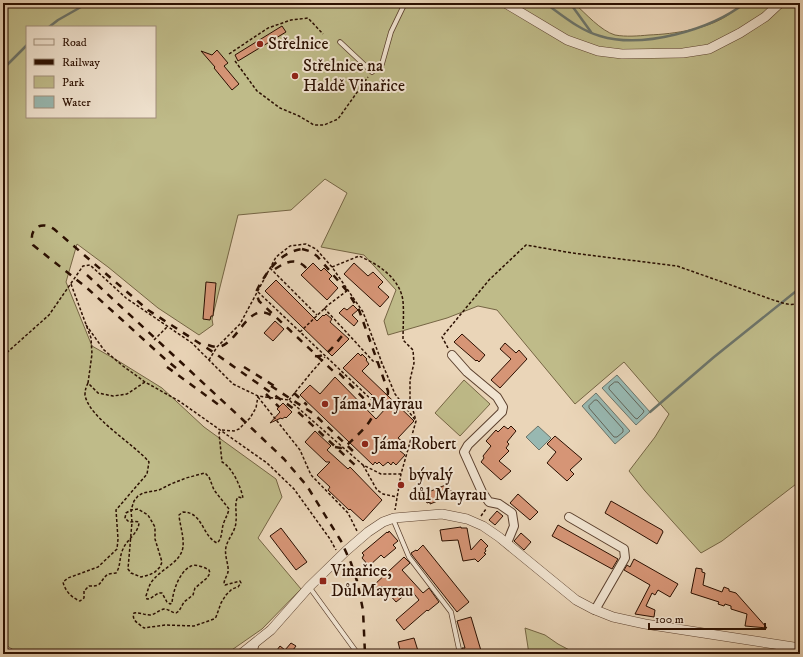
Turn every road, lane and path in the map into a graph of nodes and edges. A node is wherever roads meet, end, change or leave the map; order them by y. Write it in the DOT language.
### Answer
graph roads {
  1 [pos="405,3"];
  2 [pos="505,3"];
  3 [pos="780,3"];
  4 [pos="323,34"];
  5 [pos="340,42"];
  6 [pos="229,54"];
  7 [pos="235,61"];
  8 [pos="372,72"];
  9 [pos="332,267"];
  10 [pos="270,268"];
  11 [pos="71,284"];
  12 [pos="348,290"];
  13 [pos="258,292"];
  14 [pos="800,302"];
  15 [pos="324,308"];
  16 [pos="317,315"];
  17 [pos="86,325"];
  18 [pos="167,327"];
  19 [pos="300,332"];
  20 [pos="154,340"];
  21 [pos="452,355"];
  22 [pos="3,356"];
  23 [pos="326,356"];
  24 [pos="209,360"];
  25 [pos="382,363"];
  26 [pos="6,377"];
  27 [pos="3,378"];
  28 [pos="145,382"];
  29 [pos="88,383"];
  30 [pos="258,396"];
  31 [pos="289,400"];
  32 [pos="375,403"];
  33 [pos="416,421"];
  34 [pos="221,430"];
  35 [pos="363,465"];
  36 [pos="401,474"];
  37 [pos="397,497"];
  38 [pos="490,502"];
  39 [pos="131,510"];
  40 [pos="480,517"];
  41 [pos="568,517"];
  42 [pos="393,518"];
  43 [pos="132,522"];
  44 [pos="362,537"];
  45 [pos="131,538"];
  46 [pos="507,543"];
  47 [pos="340,557"];
  48 [pos="309,587"];
  49 [pos="595,610"];
  50 [pos="257,642"];
  51 [pos="800,648"];
  52 [pos="3,649"];
  53 [pos="11,654"];
  54 [pos="241,654"];
  55 [pos="254,654"];
  56 [pos="358,654"];
  57 [pos="460,654"];
  1 -- 8 [label="lane"];
  2 -- 3 [label="street"];
  4 -- 6 [label="path"];
  5 -- 8 [label="lane"];
  7 -- 8 [label="path"];
  9 -- 10 [label="path"];
  9 -- 12 [label="path"];
  9 -- 33 [label="path"];
  10 -- 13 [label="path"];
  10 -- 16 [label="path"];
  11 -- 17 [label="path"];
  11 -- 18 [label="path"];
  11 -- 22 [label="path"];
  12 -- 15 [label="path"];
  12 -- 25 [label="path"];
  13 -- 19 [label="path"];
  13 -- 24 [label="path"];
  14 -- 21 [label="path"];
  15 -- 16 [label="path"];
  15 -- 25 [label="path"];
  16 -- 19 [label="path"];
  17 -- 28 [label="path"];
  17 -- 29 [label="path"];
  18 -- 20 [label="path"];
  18 -- 24 [label="path"];
  19 -- 23 [label="path"];
  21 -- 38 [label="street"];
  23 -- 31 [label="path"];
  23 -- 32 [label="path"];
  24 -- 30 [label="path"];
  25 -- 33 [label="path"];
  26 -- 27 [label="path"];
  28 -- 29 [label="path"];
  28 -- 34 [label="path"];
  29 -- 45 [label="path"];
  30 -- 31 [label="path"];
  30 -- 34 [label="path"];
  30 -- 44 [label="path"];
  31 -- 35 [label="path"];
  33 -- 36 [label="path"];
  34 -- 39 [label="path"];
  34 -- 47 [label="path"];
  35 -- 36 [label="path"];
  35 -- 37 [label="path"];
  36 -- 37 [label="path"];
  37 -- 42 [label="path"];
  38 -- 40 [label="path"];
  38 -- 46 [label="street"];
  39 -- 43 [label="path"];
  39 -- 43 [label="path"];
  39 -- 45 [label="path"];
  41 -- 49 [label="street"];
  42 -- 44 [label="street"];
  42 -- 46 [label="street"];
  42 -- 57 [label="lane"];
  43 -- 45 [label="path"];
  43 -- 45 [label="path"];
  44 -- 47 [label="street"];
  46 -- 49 [label="street"];
  47 -- 48 [label="street"];
  48 -- 50 [label="street"];
  48 -- 56 [label="lane"];
  49 -- 51 [label="street"];
  50 -- 54 [label="street"];
  50 -- 55 [label="lane"];
  52 -- 53 [label="street"];
}
